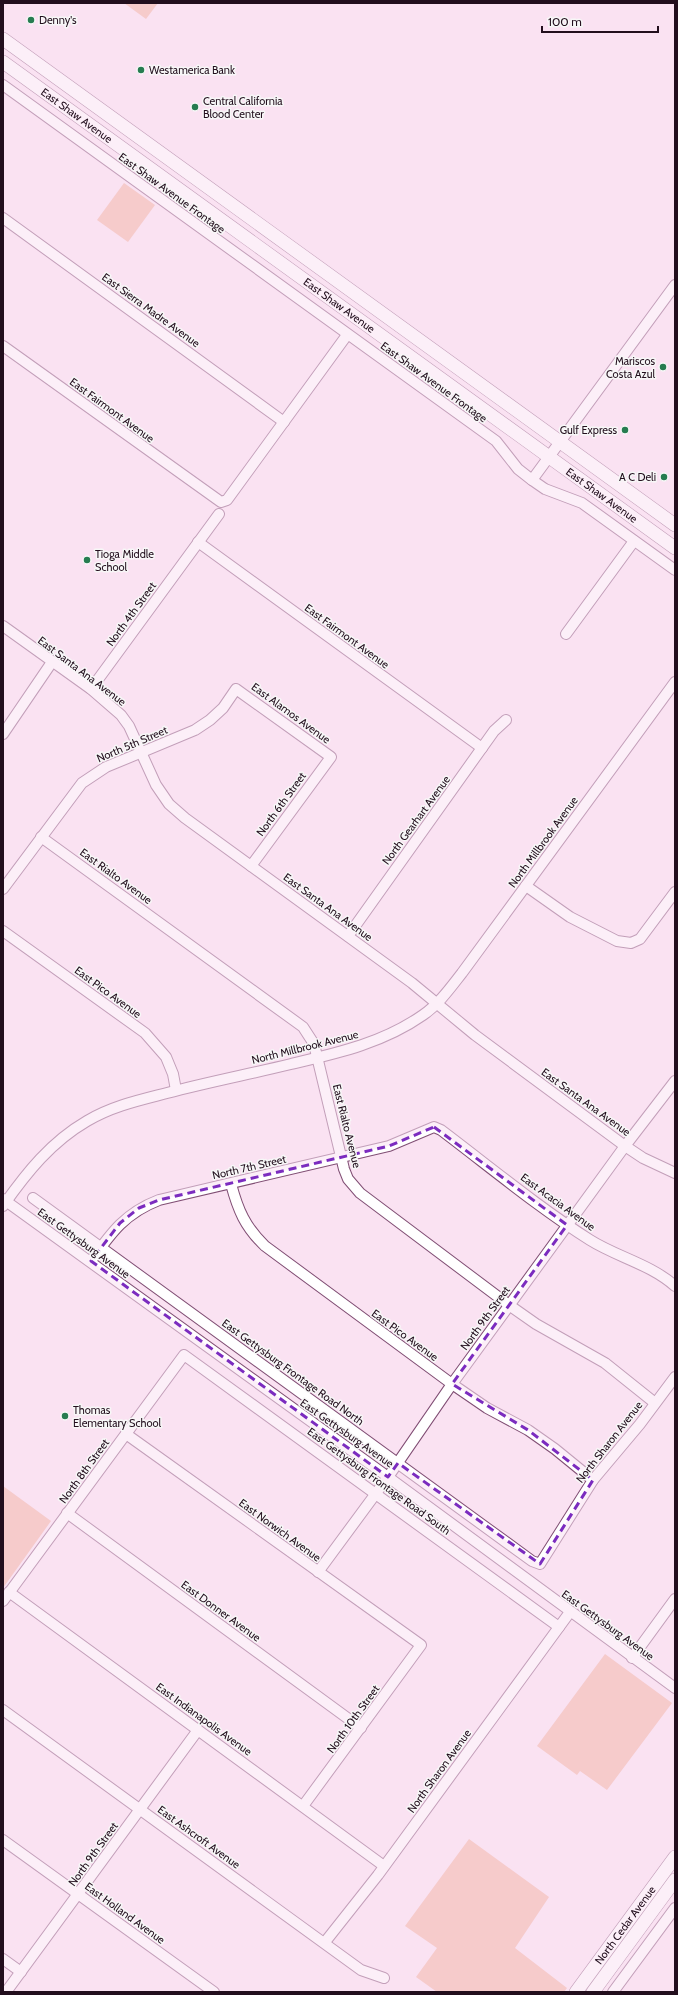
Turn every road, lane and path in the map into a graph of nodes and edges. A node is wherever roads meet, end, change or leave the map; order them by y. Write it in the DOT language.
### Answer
graph roads {
  1 [pos="3,39"];
  2 [pos="3,61"];
  3 [pos="3,85"];
  4 [pos="136,136"];
  5 [pos="126,150"];
  6 [pos="217,194"];
  7 [pos="3,218"];
  8 [pos="675,285"];
  9 [pos="347,335"];
  10 [pos="3,346"];
  11 [pos="284,422"];
  12 [pos="559,443"];
  13 [pos="548,457"];
  14 [pos="532,480"];
  15 [pos="219,514"];
  16 [pos="675,525"];
  17 [pos="634,541"];
  18 [pos="198,542"];
  19 [pos="675,548"];
  20 [pos="675,570"];
  21 [pos="3,626"];
  22 [pos="566,634"];
  23 [pos="52,662"];
  24 [pos="675,682"];
  25 [pos="91,689"];
  26 [pos="236,689"];
  27 [pos="506,720"];
  28 [pos="3,734"];
  29 [pos="482,748"];
  30 [pos="142,752"];
  31 [pos="331,757"];
  32 [pos="41,837"];
  33 [pos="251,866"];
  34 [pos="526,886"];
  35 [pos="3,889"];
  36 [pos="675,892"];
  37 [pos="3,931"];
  38 [pos="348,936"];
  39 [pos="436,1004"];
  40 [pos="318,1058"];
  41 [pos="675,1080"];
  42 [pos="176,1090"];
  43 [pos="434,1127"];
  44 [pos="625,1146"];
  45 [pos="342,1158"];
  46 [pos="675,1173"];
  47 [pos="231,1184"];
  48 [pos="33,1198"];
  49 [pos="4,1202"];
  50 [pos="567,1225"];
  51 [pos="100,1247"];
  52 [pos="91,1262"];
  53 [pos="675,1286"];
  54 [pos="509,1305"];
  55 [pos="184,1355"];
  56 [pos="675,1377"];
  57 [pos="452,1384"];
  58 [pos="655,1403"];
  59 [pos="126,1434"];
  60 [pos="398,1463"];
  61 [pos="388,1477"];
  62 [pos="593,1480"];
  63 [pos="376,1494"];
  64 [pos="67,1513"];
  65 [pos="540,1564"];
  66 [pos="318,1572"];
  67 [pos="10,1592"];
  68 [pos="675,1599"];
  69 [pos="3,1601"];
  70 [pos="570,1612"];
  71 [pos="559,1627"];
  72 [pos="421,1645"];
  73 [pos="632,1658"];
  74 [pos="675,1688"];
  75 [pos="3,1710"];
  76 [pos="361,1728"];
  77 [pos="198,1730"];
  78 [pos="304,1806"];
  79 [pos="140,1810"];
  80 [pos="3,1840"];
  81 [pos="675,1857"];
  82 [pos="384,1866"];
  83 [pos="675,1870"];
  84 [pos="675,1880"];
  85 [pos="78,1894"];
  86 [pos="661,1898"];
  87 [pos="675,1908"];
  88 [pos="325,1942"];
  89 [pos="3,1959"];
  90 [pos="21,1972"];
  91 [pos="384,1978"];
  92 [pos="6,1992"];
  93 [pos="214,1992"];
  94 [pos="576,1992"];
  95 [pos="592,1992"];
  96 [pos="613,1992"];
  1 -- 4 [label="main road, East Shaw Avenue"];
  2 -- 4 [label="main road"];
  2 -- 5 [label="main road, East Shaw Avenue"];
  3 -- 9 [label="street, East Shaw Avenue Frontage"];
  4 -- 6 [label="main road, East Shaw Avenue"];
  5 -- 6 [label="main road"];
  5 -- 13 [label="main road, East Shaw Avenue"];
  6 -- 12 [label="main road, East Shaw Avenue"];
  7 -- 11 [label="street, East Sierra Madre Avenue"];
  8 -- 12 [label="street"];
  9 -- 11 [label="street"];
  9 -- 14 [label="street, East Shaw Avenue Frontage"];
  10 -- 11 [label="street, East Fairmont Avenue"];
  12 -- 13 [label="street"];
  12 -- 16 [label="main road, East Shaw Avenue"];
  13 -- 14 [label="street"];
  13 -- 19 [label="main road, East Shaw Avenue"];
  14 -- 17 [label="street, East Shaw Avenue Frontage"];
  15 -- 18 [label="street, North 4th Street"];
  17 -- 20 [label="street, East Shaw Avenue Frontage"];
  17 -- 22 [label="street"];
  18 -- 25 [label="street, North 4th Street"];
  18 -- 29 [label="street, East Fairmont Avenue"];
  21 -- 23 [label="street, East Santa Ana Avenue"];
  23 -- 25 [label="street, East Santa Ana Avenue"];
  23 -- 28 [label="street"];
  24 -- 34 [label="street, North Millbrook Avenue"];
  25 -- 30 [label="street, East Santa Ana Avenue"];
  26 -- 30 [label="street, North 5th Street"];
  26 -- 31 [label="street, East Alamos Avenue"];
  27 -- 29 [label="street, North Gearhart Avenue"];
  29 -- 38 [label="street, North Gearhart Avenue"];
  30 -- 32 [label="street, North 5th Street"];
  30 -- 33 [label="street, East Santa Ana Avenue"];
  31 -- 33 [label="street, North 6th Street"];
  32 -- 35 [label="street, North 5th Street"];
  32 -- 40 [label="street, East Rialto Avenue"];
  33 -- 38 [label="street, East Santa Ana Avenue"];
  34 -- 36 [label="street"];
  34 -- 39 [label="street, North Millbrook Avenue"];
  37 -- 42 [label="street, East Pico Avenue"];
  38 -- 39 [label="street, East Santa Ana Avenue"];
  39 -- 40 [label="street, North Millbrook Avenue"];
  39 -- 44 [label="street, East Santa Ana Avenue"];
  40 -- 42 [label="street, North Millbrook Avenue"];
  40 -- 45 [label="street, East Rialto Avenue"];
  41 -- 44 [label="street, North 9th Street"];
  42 -- 49 [label="street, North Millbrook Avenue"];
  43 -- 45 [label="street, North 7th Street"];
  43 -- 50 [label="street, East Acacia Avenue"];
  44 -- 46 [label="street, East Santa Ana Avenue"];
  44 -- 50 [label="street, North 9th Street"];
  45 -- 47 [label="street, North 7th Street"];
  45 -- 54 [label="street, East Rialto Avenue"];
  47 -- 51 [label="street, North 7th Street"];
  47 -- 57 [label="street, East Pico Avenue"];
  48 -- 51 [label="street, East Gettysburg Frontage Road North"];
  49 -- 52 [label="street, East Gettysburg Avenue"];
  50 -- 53 [label="street, East Acacia Avenue"];
  50 -- 54 [label="street, North 9th Street"];
  51 -- 52 [label="street, North 7th Street"];
  51 -- 60 [label="street, East Gettysburg Frontage Road North"];
  52 -- 61 [label="street, East Gettysburg Avenue"];
  54 -- 57 [label="street, North 9th Street"];
  54 -- 58 [label="street, East Rialto Avenue"];
  55 -- 59 [label="street, North 8th Street"];
  55 -- 63 [label="street, East Gettysburg Frontage Road South"];
  56 -- 58 [label="street, North Sharon Avenue"];
  57 -- 60 [label="street, North 9th Street"];
  57 -- 62 [label="street, East Pico Avenue"];
  58 -- 62 [label="street, North Sharon Avenue"];
  59 -- 64 [label="street, North 8th Street"];
  59 -- 66 [label="street, East Norwich Avenue"];
  60 -- 61 [label="street, North 9th Street"];
  60 -- 65 [label="street, East Gettysburg Frontage Road North"];
  61 -- 63 [label="street, North 9th Street"];
  61 -- 70 [label="street, East Gettysburg Avenue"];
  62 -- 65 [label="street, North Sharon Avenue"];
  63 -- 66 [label="street, North 9th Street"];
  63 -- 71 [label="street, East Gettysburg Frontage Road South"];
  64 -- 67 [label="street, North 8th Street"];
  64 -- 76 [label="street, East Donner Avenue"];
  66 -- 72 [label="street, East Norwich Avenue"];
  67 -- 69 [label="street, North 8th Street"];
  67 -- 77 [label="street, East Indianapolis Avenue"];
  68 -- 73 [label="street"];
  70 -- 71 [label="street, North Sharon Avenue"];
  70 -- 73 [label="street, East Gettysburg Avenue"];
  71 -- 82 [label="street, North Sharon Avenue"];
  72 -- 76 [label="street, North 10th Street"];
  73 -- 74 [label="street, East Gettysburg Avenue"];
  75 -- 79 [label="street, East Ashcroft Avenue"];
  76 -- 78 [label="street, North 10th Street"];
  77 -- 78 [label="street, East Indianapolis Avenue"];
  77 -- 79 [label="street, North 9th Street"];
  78 -- 82 [label="street, East Indianapolis Avenue"];
  79 -- 85 [label="street, North 9th Street"];
  79 -- 88 [label="street, East Ashcroft Avenue"];
  80 -- 85 [label="street, East Holland Avenue"];
  81 -- 94 [label="main road, North Cedar Avenue"];
  82 -- 88 [label="street, North Sharon Avenue"];
  83 -- 86 [label="main road"];
  84 -- 86 [label="main road, North Cedar Avenue"];
  85 -- 90 [label="street, North 9th Street"];
  85 -- 93 [label="street, East Holland Avenue"];
  86 -- 95 [label="main road, North Cedar Avenue"];
  87 -- 96 [label="street"];
  88 -- 91 [label="street, East Ashcroft Avenue"];
  89 -- 90 [label="street"];
  90 -- 92 [label="street, North 9th Street"];
}
